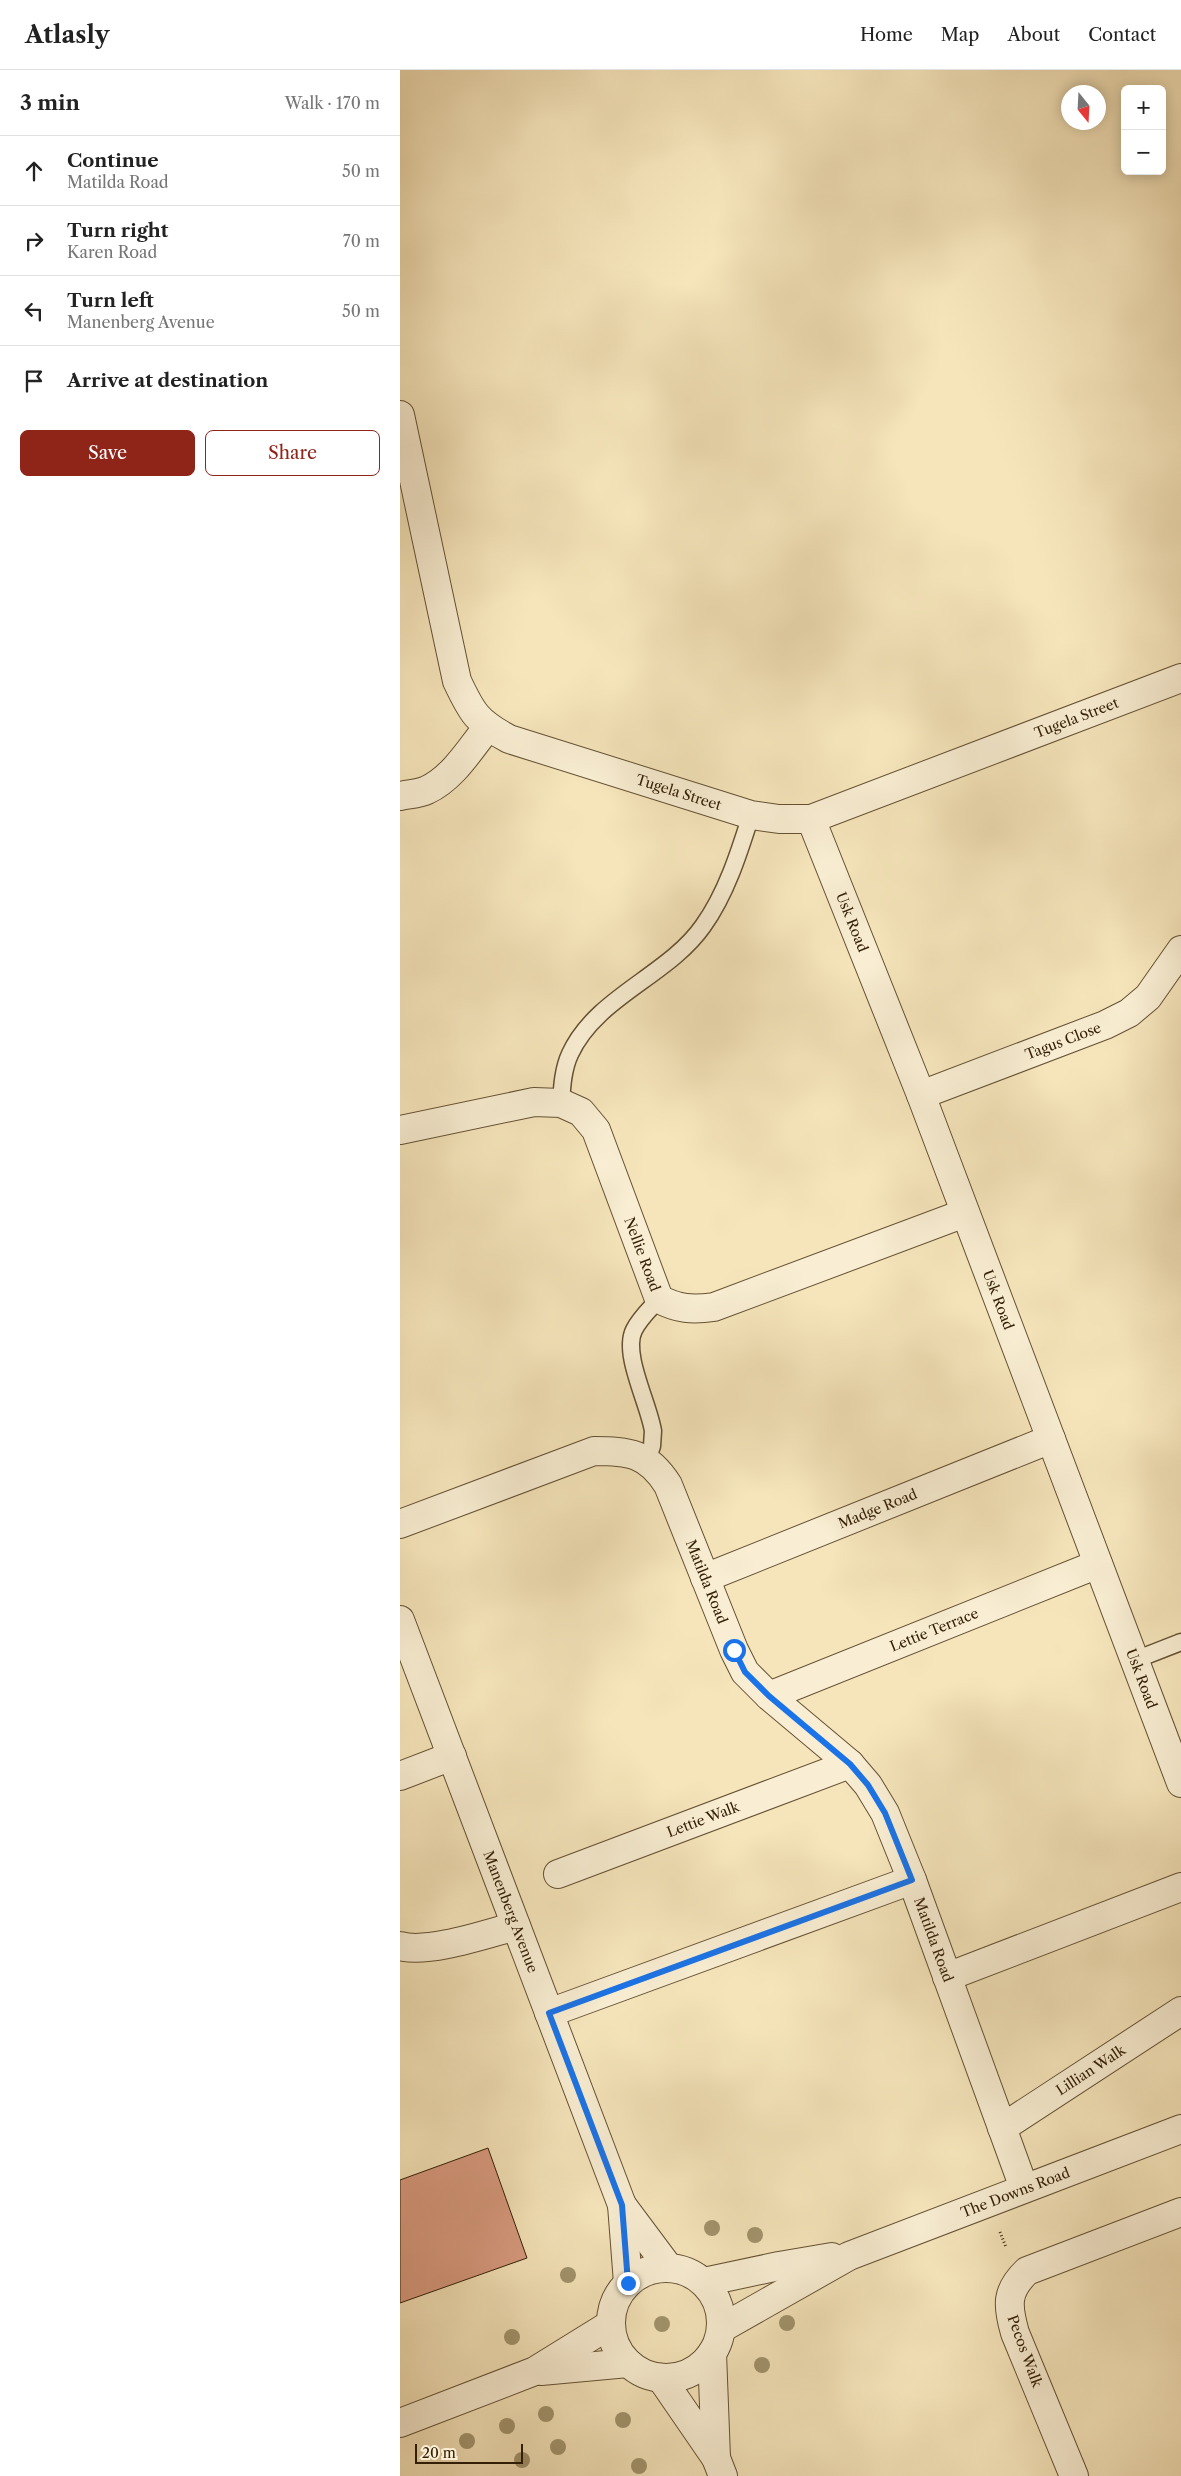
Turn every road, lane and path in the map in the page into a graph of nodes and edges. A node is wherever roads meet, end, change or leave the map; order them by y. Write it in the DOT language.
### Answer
graph roads {
  1 [pos="400,415"];
  2 [pos="1181,678"];
  3 [pos="486,728"];
  4 [pos="400,796"];
  5 [pos="751,815"];
  6 [pos="812,819"];
  7 [pos="1181,950"];
  8 [pos="921,1095"];
  9 [pos="561,1103"];
  10 [pos="400,1130"];
  11 [pos="965,1213"];
  12 [pos="659,1299"];
  13 [pos="1051,1439"];
  14 [pos="646,1460"];
  15 [pos="400,1524"];
  16 [pos="1098,1564"];
  17 [pos="705,1578"];
  18 [pos="400,1620"];
  19 [pos="1181,1642"];
  20 [pos="1135,1660"];
  21 [pos="769,1696"];
  22 [pos="452,1756"];
  23 [pos="850,1764"];
  24 [pos="400,1776"];
  25 [pos="1181,1783"];
  26 [pos="558,1874"];
  27 [pos="912,1880"];
  28 [pos="1181,1887"];
  29 [pos="516,1926"];
  30 [pos="400,1946"];
  31 [pos="947,1977"];
  32 [pos="1181,2011"];
  33 [pos="549,2013"];
  34 [pos="1002,2128"];
  35 [pos="1181,2128"];
  36 [pos="1024,2188"];
  37 [pos="622,2205"];
  38 [pos="1181,2212"];
  39 [pos="996,2224"];
  40 [pos="1007,2251"];
  41 [pos="849,2256"];
  42 [pos="669,2268"];
  43 [pos="704,2282"];
  44 [pos="628,2283"];
  45 [pos="611,2324"];
  46 [pos="722,2328"];
  47 [pos="712,2353"];
  48 [pos="628,2363"];
  49 [pos="535,2371"];
  50 [pos="661,2378"];
  51 [pos="400,2423"];
  52 [pos="719,2471"];
  53 [pos="1074,2476"];
  1 -- 3 [label="street, Tugela Street"];
  2 -- 6 [label="street, Tugela Street"];
  3 -- 4 [label="street"];
  3 -- 5 [label="street, Tugela Street"];
  5 -- 6 [label="street, Tugela Street"];
  5 -- 9 [label="lane"];
  6 -- 8 [label="street, Usk Road"];
  7 -- 8 [label="street, Tagus Close"];
  8 -- 11 [label="street, Usk Road"];
  9 -- 10 [label="street, Nellie Road"];
  9 -- 12 [label="street, Nellie Road"];
  11 -- 12 [label="street, Nellie Road"];
  11 -- 13 [label="street, Usk Road"];
  12 -- 14 [label="lane"];
  13 -- 16 [label="street, Usk Road"];
  13 -- 17 [label="street, Madge Road"];
  14 -- 15 [label="street, Matilda Road"];
  14 -- 17 [label="street, Matilda Road"];
  16 -- 20 [label="street, Usk Road"];
  16 -- 21 [label="street, Lettie Terrace"];
  17 -- 21 [label="street, Matilda Road"];
  18 -- 22 [label="street, Manenberg Avenue"];
  19 -- 20 [label="lane"];
  20 -- 25 [label="street, Usk Road"];
  21 -- 23 [label="street, Matilda Road"];
  22 -- 24 [label="street"];
  22 -- 29 [label="street, Manenberg Avenue"];
  23 -- 26 [label="street, Lettie Walk"];
  23 -- 27 [label="street, Matilda Road"];
  27 -- 31 [label="street, Matilda Road"];
  27 -- 33 [label="street"];
  28 -- 31 [label="street"];
  29 -- 30 [label="street"];
  29 -- 33 [label="street, Manenberg Avenue"];
  31 -- 34 [label="street, Matilda Road"];
  32 -- 34 [label="street, Lillian Walk"];
  33 -- 37 [label="street, Manenberg Avenue"];
  34 -- 36 [label="street, Matilda Road"];
  35 -- 36 [label="street, The Downs Road"];
  36 -- 41 [label="street, The Downs Road"];
  37 -- 42 [label="street, Manenberg Avenue"];
  37 -- 44 [label="street, Manenberg Avenue"];
  38 -- 53 [label="street, Pecos Walk"];
  39 -- 40 [label="path"];
  41 -- 43 [label="street, The Downs Road"];
  41 -- 46 [label="street, The Downs Road"];
  42 -- 43 [label="street"];
  42 -- 44 [label="street"];
  43 -- 46 [label="street"];
  44 -- 45 [label="street"];
  45 -- 48 [label="street"];
  45 -- 49 [label="street"];
  46 -- 47 [label="street"];
  47 -- 50 [label="street"];
  47 -- 52 [label="street"];
  48 -- 49 [label="street"];
  48 -- 50 [label="street"];
  49 -- 51 [label="street"];
  50 -- 52 [label="street"];
}
